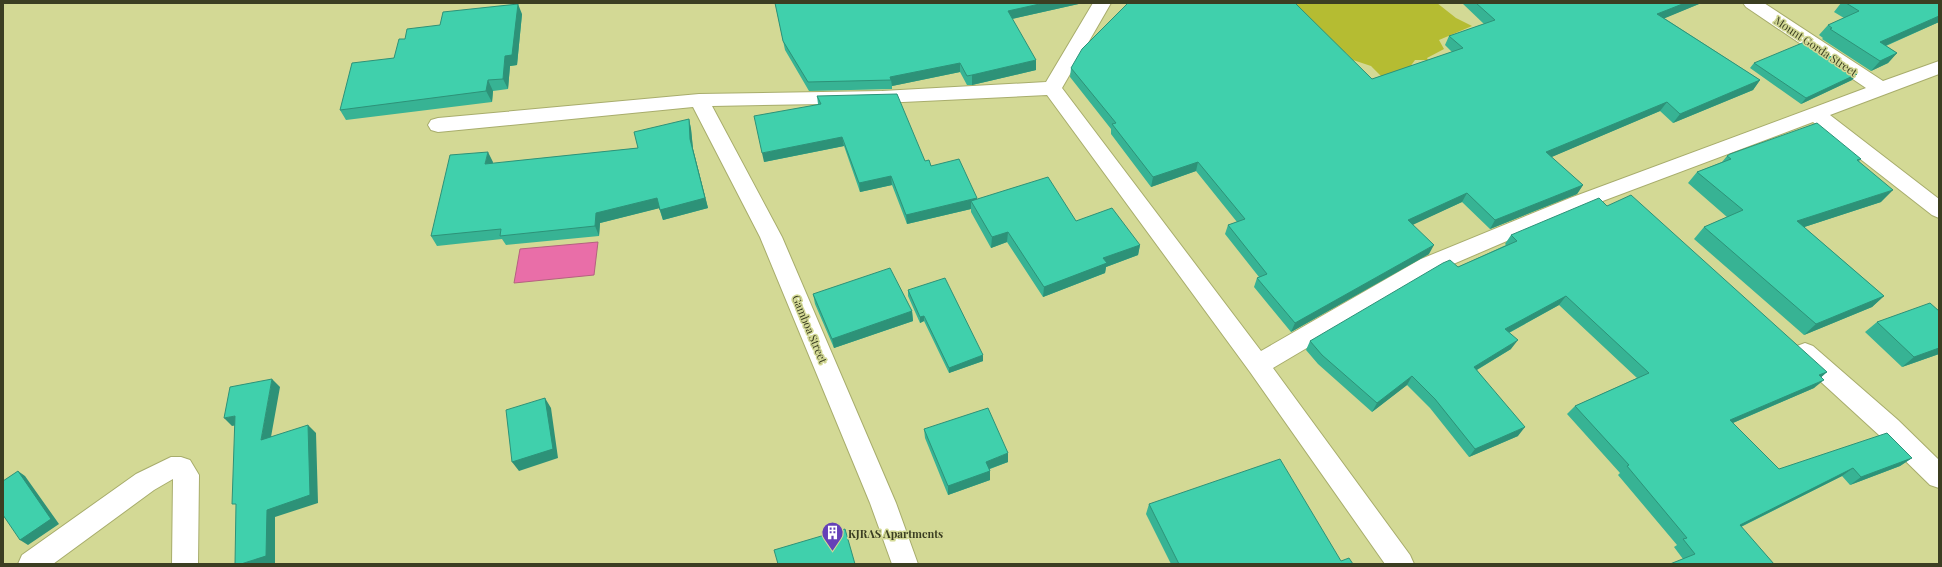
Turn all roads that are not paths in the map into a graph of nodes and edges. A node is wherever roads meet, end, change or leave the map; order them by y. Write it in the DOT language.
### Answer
graph roads {
  1 [pos="1102,3"];
  2 [pos="1752,3"];
  3 [pos="1939,68"];
  4 [pos="1052,88"];
  5 [pos="1881,89"];
  6 [pos="699,100"];
  7 [pos="1816,114"];
  8 [pos="438,126"];
  9 [pos="1620,187"];
  10 [pos="1638,203"];
  11 [pos="1939,210"];
  12 [pos="1790,339"];
  13 [pos="1258,365"];
  14 [pos="1939,477"];
  15 [pos="31,564"];
  16 [pos="185,564"];
  17 [pos="905,564"];
  18 [pos="1401,564"];
  1 -- 4 [label="street"];
  2 -- 5 [label="street, Mount Gorda Street"];
  3 -- 5 [label="street"];
  4 -- 6 [label="street"];
  4 -- 13 [label="street"];
  5 -- 7 [label="street"];
  6 -- 8 [label="street"];
  6 -- 17 [label="street, Gamboa Street"];
  7 -- 9 [label="street"];
  7 -- 11 [label="street"];
  9 -- 10 [label="street"];
  9 -- 13 [label="street"];
  12 -- 14 [label="street"];
  13 -- 18 [label="street"];
  15 -- 16 [label="street"];
}
